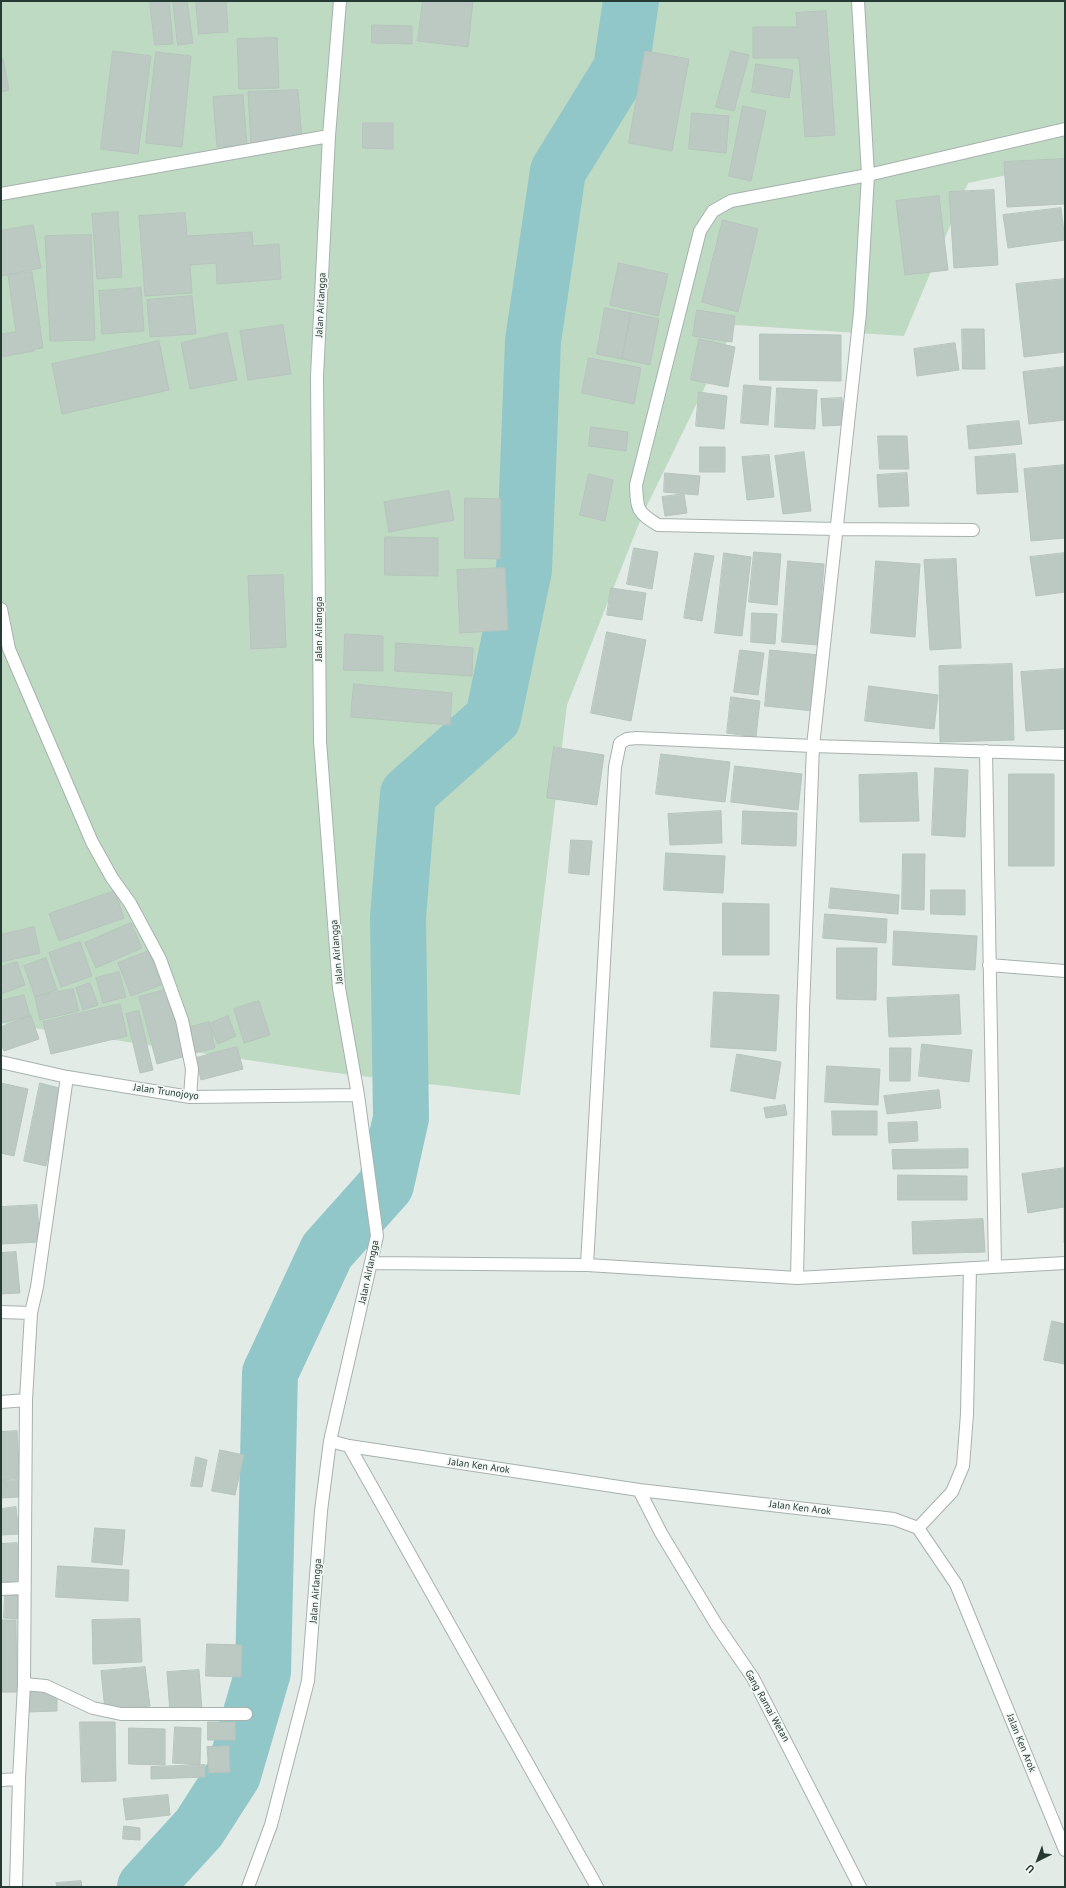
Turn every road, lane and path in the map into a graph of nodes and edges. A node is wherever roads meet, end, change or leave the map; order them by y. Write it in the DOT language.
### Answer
graph roads {
  1 [pos="340,1"];
  2 [pos="858,1"];
  3 [pos="1065,129"];
  4 [pos="329,136"];
  5 [pos="868,175"];
  6 [pos="1,194"];
  7 [pos="836,529"];
  8 [pos="973,530"];
  9 [pos="1,609"];
  10 [pos="813,746"];
  11 [pos="986,751"];
  12 [pos="1065,754"];
  13 [pos="990,965"];
  14 [pos="1065,970"];
  15 [pos="1,1062"];
  16 [pos="67,1077"];
  17 [pos="358,1095"];
  18 [pos="190,1097"];
  19 [pos="371,1263"];
  20 [pos="1065,1263"];
  21 [pos="587,1266"];
  22 [pos="995,1267"];
  23 [pos="970,1268"];
  24 [pos="797,1278"];
  25 [pos="1,1312"];
  26 [pos="31,1313"];
  27 [pos="26,1400"];
  28 [pos="1,1402"];
  29 [pos="330,1441"];
  30 [pos="349,1446"];
  31 [pos="639,1490"];
  32 [pos="918,1528"];
  33 [pos="24,1588"];
  34 [pos="1,1589"];
  35 [pos="24,1684"];
  36 [pos="246,1714"];
  37 [pos="19,1779"];
  38 [pos="1,1780"];
  39 [pos="1065,1850"];
  40 [pos="16,1887"];
  41 [pos="248,1887"];
  42 [pos="597,1887"];
  43 [pos="860,1887"];
  1 -- 4 [label="street, Jalan Airlangga"];
  2 -- 5 [label="street"];
  3 -- 5 [label="street"];
  4 -- 6 [label="street"];
  4 -- 17 [label="street, Jalan Airlangga"];
  5 -- 7 [label="street"];
  5 -- 7 [label="street"];
  7 -- 8 [label="street"];
  7 -- 10 [label="street"];
  9 -- 18 [label="street"];
  10 -- 11 [label="street"];
  10 -- 21 [label="street"];
  10 -- 24 [label="street"];
  11 -- 12 [label="street"];
  11 -- 13 [label="street"];
  13 -- 14 [label="street"];
  13 -- 22 [label="street"];
  15 -- 16 [label="street, Jalan Trunojoyo"];
  16 -- 18 [label="street, Jalan Trunojoyo"];
  16 -- 26 [label="street"];
  17 -- 18 [label="street, Jalan Trunojoyo"];
  17 -- 19 [label="street, Jalan Airlangga"];
  19 -- 21 [label="street"];
  19 -- 29 [label="street, Jalan Airlangga"];
  20 -- 22 [label="street"];
  21 -- 24 [label="street"];
  22 -- 23 [label="street"];
  23 -- 24 [label="street"];
  23 -- 32 [label="street"];
  25 -- 26 [label="street"];
  26 -- 27 [label="street"];
  27 -- 28 [label="street"];
  27 -- 33 [label="street"];
  29 -- 30 [label="street, Jalan Ken Arok"];
  29 -- 41 [label="street, Jalan Airlangga"];
  30 -- 31 [label="street, Jalan Ken Arok"];
  30 -- 42 [label="street"];
  31 -- 32 [label="street, Jalan Ken Arok"];
  31 -- 43 [label="street, Gang Ramai Wetan"];
  32 -- 39 [label="street, Jalan Ken Arok"];
  33 -- 34 [label="street"];
  33 -- 35 [label="street"];
  35 -- 36 [label="street"];
  35 -- 37 [label="street"];
  37 -- 38 [label="street"];
  37 -- 40 [label="street"];
}
